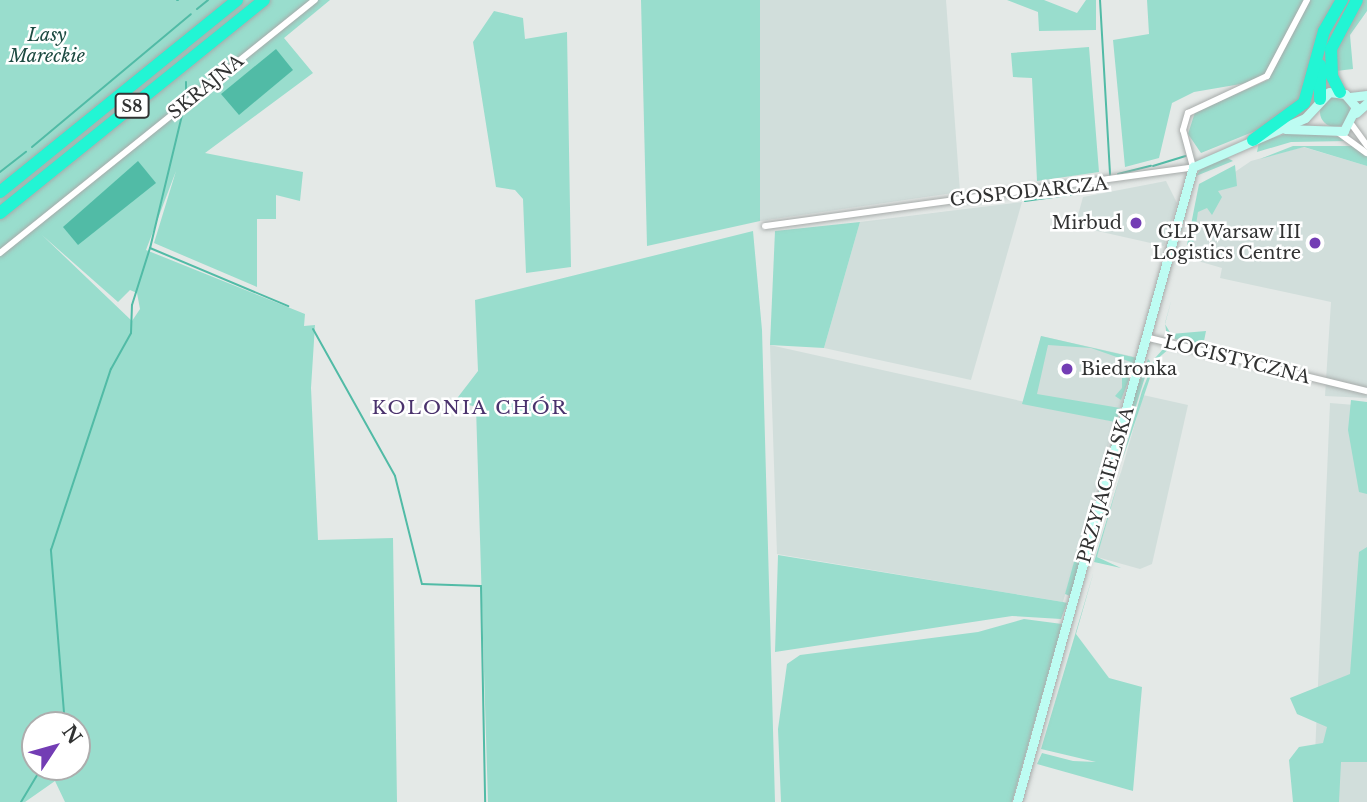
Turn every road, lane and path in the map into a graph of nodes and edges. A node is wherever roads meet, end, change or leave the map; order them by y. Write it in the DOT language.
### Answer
graph roads {
  1 [pos="237,0"];
  2 [pos="264,0"];
  3 [pos="315,0"];
  4 [pos="1307,0"];
  5 [pos="1342,0"];
  6 [pos="1357,0"];
  7 [pos="1318,58"];
  8 [pos="1345,95"];
  9 [pos="1367,95"];
  10 [pos="1367,103"];
  11 [pos="1317,104"];
  12 [pos="1356,113"];
  13 [pos="1352,125"];
  14 [pos="1321,128"];
  15 [pos="1285,129"];
  16 [pos="1339,133"];
  17 [pos="1253,140"];
  18 [pos="1367,146"];
  19 [pos="1367,153"];
  20 [pos="1193,167"];
  21 [pos="0,192"];
  22 [pos="0,213"];
  23 [pos="765,226"];
  24 [pos="0,253"];
  25 [pos="1149,338"];
  26 [pos="1367,391"];
  27 [pos="1017,802"];
  1 -- 21 [label="highway, S8"];
  2 -- 22 [label="highway, S8"];
  3 -- 24 [label="street, SKRAJNA"];
  4 -- 20 [label="street"];
  5 -- 7 [label="highway"];
  6 -- 8 [label="highway"];
  7 -- 11 [label="highway"];
  7 -- 17 [label="highway"];
  8 -- 9 [label="street, GOSPODARCZA"];
  8 -- 11 [label="street, GOSPODARCZA"];
  8 -- 12 [label="street"];
  10 -- 12 [label="street"];
  11 -- 14 [label="street"];
  11 -- 15 [label="street, GOSPODARCZA"];
  12 -- 13 [label="street"];
  13 -- 16 [label="street"];
  13 -- 18 [label="street"];
  14 -- 15 [label="street, GOSPODARCZA"];
  14 -- 16 [label="street, GOSPODARCZA"];
  15 -- 17 [label="street, GOSPODARCZA"];
  16 -- 19 [label="street"];
  17 -- 20 [label="street, GOSPODARCZA"];
  20 -- 23 [label="street, GOSPODARCZA"];
  20 -- 25 [label="street, PRZYJACIELSKA"];
  25 -- 26 [label="street, LOGISTYCZNA"];
  25 -- 27 [label="street, PRZYJACIELSKA"];
}
